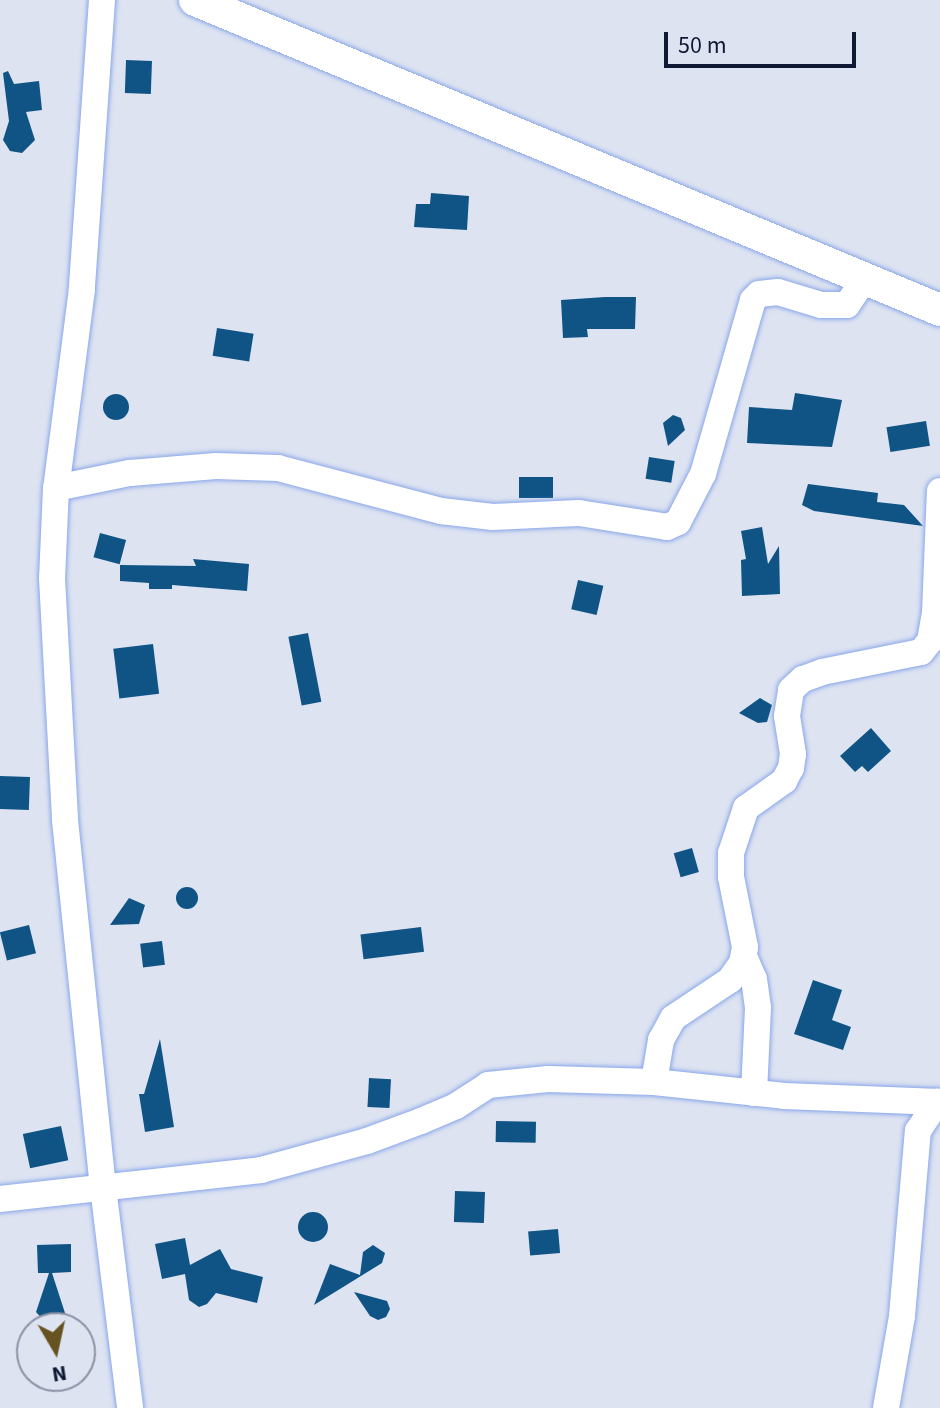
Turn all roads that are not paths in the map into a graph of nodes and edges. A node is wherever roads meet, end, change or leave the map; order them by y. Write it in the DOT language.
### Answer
graph roads {
  1 [pos="102,0"];
  2 [pos="195,0"];
  3 [pos="864,280"];
  4 [pos="940,310"];
  5 [pos="56,488"];
  6 [pos="940,491"];
  7 [pos="744,956"];
  8 [pos="654,1082"];
  9 [pos="754,1093"];
  10 [pos="889,1101"];
  11 [pos="939,1102"];
  12 [pos="918,1131"];
  13 [pos="103,1187"];
  14 [pos="0,1199"];
  15 [pos="130,1408"];
  16 [pos="886,1408"];
  1 -- 5 [label="street"];
  2 -- 3 [label="street"];
  3 -- 4 [label="street"];
  3 -- 5 [label="street"];
  5 -- 13 [label="street"];
  6 -- 7 [label="street"];
  7 -- 8 [label="street"];
  7 -- 9 [label="street"];
  8 -- 9 [label="street"];
  8 -- 13 [label="street"];
  9 -- 10 [label="street"];
  10 -- 11 [label="street"];
  10 -- 12 [label="street"];
  11 -- 12 [label="street"];
  12 -- 16 [label="street"];
  13 -- 14 [label="street"];
  13 -- 15 [label="street"];
}
